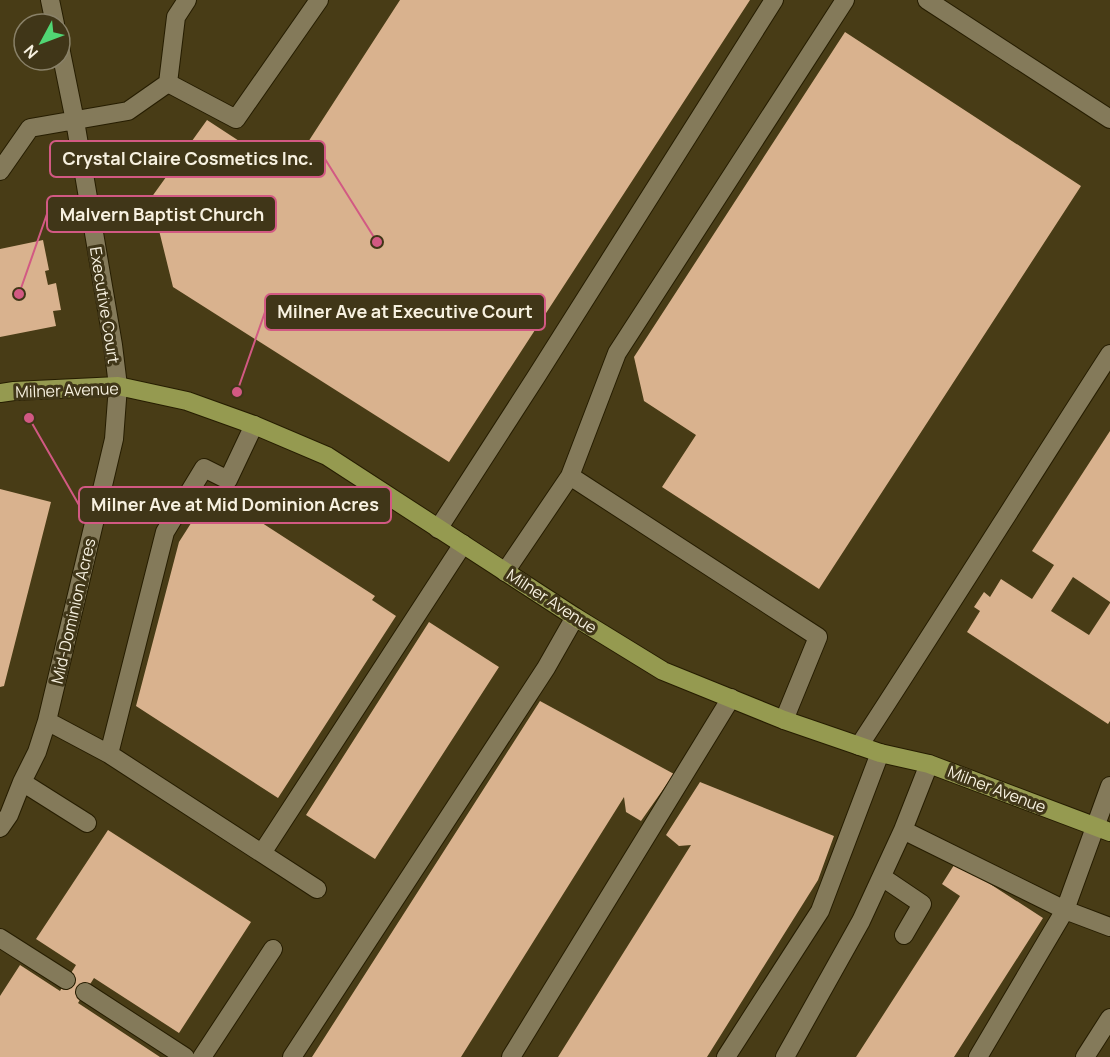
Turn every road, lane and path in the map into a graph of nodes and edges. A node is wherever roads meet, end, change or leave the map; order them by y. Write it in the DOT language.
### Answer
graph roads {
  1 [pos="187,0"];
  2 [pos="319,0"];
  3 [pos="774,0"];
  4 [pos="845,0"];
  5 [pos="927,0"];
  6 [pos="65,72"];
  7 [pos="168,83"];
  8 [pos="1110,119"];
  9 [pos="75,121"];
  10 [pos="0,171"];
  11 [pos="1110,354"];
  12 [pos="118,386"];
  13 [pos="0,393"];
  14 [pos="254,425"];
  15 [pos="570,476"];
  16 [pos="438,529"];
  17 [pos="463,544"];
  18 [pos="505,572"];
  19 [pos="575,617"];
  20 [pos="731,698"];
  21 [pos="784,720"];
  22 [pos="47,721"];
  23 [pos="859,746"];
  24 [pos="880,753"];
  25 [pos="109,754"];
  26 [pos="929,764"];
  27 [pos="22,782"];
  28 [pos="1110,786"];
  29 [pos="87,823"];
  30 [pos="0,828"];
  31 [pos="1102,829"];
  32 [pos="903,830"];
  33 [pos="262,853"];
  34 [pos="882,878"];
  35 [pos="317,889"];
  36 [pos="1065,910"];
  37 [pos="1110,927"];
  38 [pos="904,935"];
  39 [pos="0,938"];
  40 [pos="273,949"];
  41 [pos="66,980"];
  42 [pos="85,992"];
  43 [pos="1110,1018"];
  44 [pos="185,1057"];
  45 [pos="202,1057"];
  46 [pos="292,1057"];
  47 [pos="511,1057"];
  48 [pos="726,1057"];
  49 [pos="784,1057"];
  50 [pos="978,1057"];
  51 [pos="1085,1057"];
  1 -- 7 [label="street"];
  2 -- 7 [label="street"];
  3 -- 16 [label="street"];
  4 -- 15 [label="street"];
  5 -- 8 [label="street"];
  6 -- 9 [label="street, Executive Court"];
  7 -- 9 [label="street"];
  9 -- 10 [label="street"];
  9 -- 12 [label="street, Executive Court"];
  11 -- 23 [label="street"];
  12 -- 13 [label="main road, Milner Avenue"];
  12 -- 14 [label="main road, Milner Avenue"];
  12 -- 22 [label="street, Mid-Dominion Acres"];
  14 -- 16 [label="main road, Milner Avenue"];
  14 -- 25 [label="street"];
  15 -- 18 [label="street"];
  15 -- 21 [label="street"];
  16 -- 17 [label="main road, Milner Avenue"];
  17 -- 18 [label="main road, Milner Avenue"];
  17 -- 33 [label="street"];
  18 -- 19 [label="main road, Milner Avenue"];
  19 -- 20 [label="main road, Milner Avenue"];
  19 -- 46 [label="street"];
  20 -- 21 [label="main road, Milner Avenue"];
  20 -- 47 [label="street"];
  21 -- 23 [label="main road, Milner Avenue"];
  22 -- 25 [label="street"];
  22 -- 27 [label="street, Mid-Dominion Acres"];
  23 -- 24 [label="main road, Milner Avenue"];
  24 -- 26 [label="main road, Milner Avenue"];
  24 -- 48 [label="street"];
  25 -- 33 [label="street"];
  26 -- 31 [label="main road, Milner Avenue"];
  26 -- 32 [label="street"];
  27 -- 29 [label="street"];
  27 -- 30 [label="street, Mid-Dominion Acres"];
  28 -- 31 [label="street"];
  31 -- 36 [label="street"];
  32 -- 34 [label="street"];
  32 -- 36 [label="street"];
  33 -- 35 [label="street"];
  34 -- 38 [label="street"];
  34 -- 49 [label="street"];
  36 -- 37 [label="street"];
  36 -- 50 [label="street"];
  39 -- 41 [label="street"];
  40 -- 45 [label="street"];
  42 -- 44 [label="street"];
  43 -- 51 [label="street"];
}
